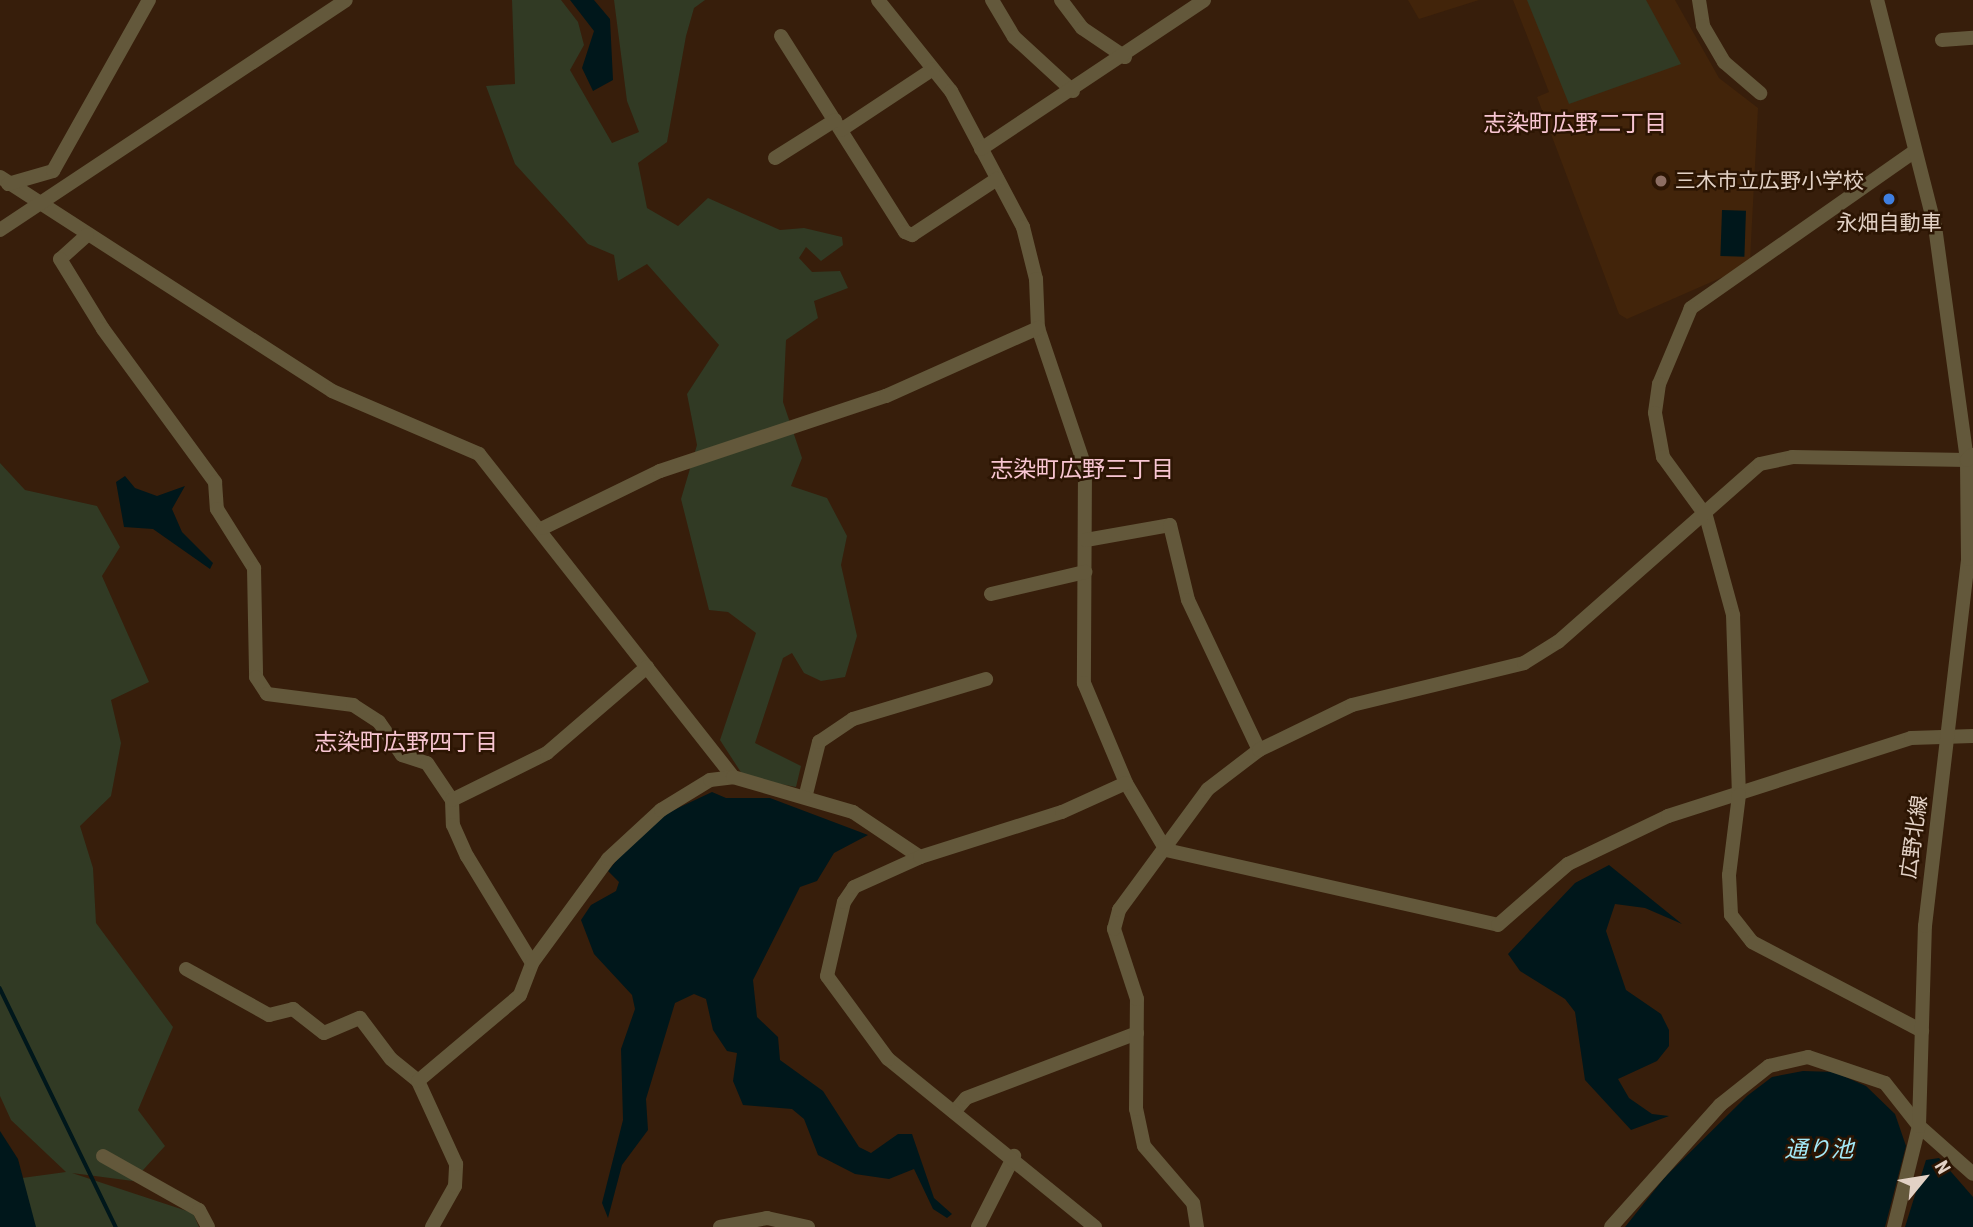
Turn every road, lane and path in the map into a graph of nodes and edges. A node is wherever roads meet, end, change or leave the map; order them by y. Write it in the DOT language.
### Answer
graph roads {
  1 [pos="149,0"];
  2 [pos="346,0"];
  3 [pos="878,0"];
  4 [pos="992,0"];
  5 [pos="1061,0"];
  6 [pos="1204,0"];
  7 [pos="1699,0"];
  8 [pos="1877,0"];
  9 [pos="780,36"];
  10 [pos="1973,38"];
  11 [pos="1942,40"];
  12 [pos="1125,57"];
  13 [pos="933,69"];
  14 [pos="1073,91"];
  15 [pos="1759,93"];
  16 [pos="838,125"];
  17 [pos="981,149"];
  18 [pos="1914,151"];
  19 [pos="775,158"];
  20 [pos="997,178"];
  21 [pos="4,181"];
  22 [pos="40,203"];
  23 [pos="0,230"];
  24 [pos="87,235"];
  25 [pos="1038,328"];
  26 [pos="1970,457"];
  27 [pos="1706,516"];
  28 [pos="1970,520"];
  29 [pos="543,528"];
  30 [pos="1086,540"];
  31 [pos="1086,572"];
  32 [pos="1968,583"];
  33 [pos="991,594"];
  34 [pos="648,667"];
  35 [pos="986,679"];
  36 [pos="1947,736"];
  37 [pos="1973,736"];
  38 [pos="1259,750"];
  39 [pos="733,777"];
  40 [pos="1126,783"];
  41 [pos="806,794"];
  42 [pos="1738,795"];
  43 [pos="452,800"];
  44 [pos="1166,850"];
  45 [pos="919,857"];
  46 [pos="532,963"];
  47 [pos="186,969"];
  48 [pos="1922,1031"];
  49 [pos="1137,1033"];
  50 [pos="418,1081"];
  51 [pos="954,1112"];
  52 [pos="1919,1126"];
  53 [pos="103,1156"];
  54 [pos="1014,1156"];
  55 [pos="1973,1174"];
  56 [pos="208,1227"];
  57 [pos="432,1227"];
  58 [pos="720,1227"];
  59 [pos="808,1227"];
  60 [pos="978,1227"];
  61 [pos="1095,1227"];
  62 [pos="1198,1227"];
  63 [pos="1611,1227"];
  64 [pos="1894,1227"];
  1 -- 21 [label="street"];
  2 -- 22 [label="street"];
  3 -- 13 [label="street"];
  4 -- 14 [label="street"];
  5 -- 12 [label="street"];
  6 -- 12 [label="street"];
  7 -- 15 [label="street"];
  8 -- 18 [label="street, 広野北線"];
  9 -- 16 [label="street"];
  10 -- 11 [label="street"];
  12 -- 14 [label="street"];
  13 -- 16 [label="street"];
  13 -- 17 [label="street"];
  14 -- 17 [label="street"];
  16 -- 19 [label="street"];
  16 -- 20 [label="street"];
  17 -- 20 [label="street"];
  18 -- 26 [label="street, 広野北線"];
  18 -- 27 [label="street"];
  20 -- 25 [label="street"];
  21 -- 22 [label="street"];
  22 -- 23 [label="street"];
  22 -- 24 [label="street"];
  24 -- 29 [label="street"];
  24 -- 43 [label="street"];
  25 -- 29 [label="street"];
  25 -- 30 [label="street"];
  26 -- 27 [label="street"];
  26 -- 28 [label="street, 広野北線"];
  27 -- 38 [label="street"];
  27 -- 42 [label="street"];
  28 -- 32 [label="street, 広野北線"];
  29 -- 34 [label="street"];
  30 -- 31 [label="street"];
  30 -- 38 [label="street"];
  31 -- 33 [label="street"];
  31 -- 40 [label="street"];
  32 -- 36 [label="street, 広野北線"];
  34 -- 39 [label="street"];
  34 -- 43 [label="street"];
  35 -- 41 [label="street"];
  36 -- 37 [label="street"];
  36 -- 42 [label="street"];
  36 -- 48 [label="street, 広野北線"];
  38 -- 44 [label="street"];
  39 -- 41 [label="street"];
  39 -- 46 [label="street"];
  40 -- 44 [label="street"];
  40 -- 45 [label="street"];
  41 -- 45 [label="street"];
  42 -- 44 [label="street"];
  42 -- 48 [label="street"];
  43 -- 46 [label="street"];
  44 -- 49 [label="street"];
  45 -- 51 [label="street"];
  46 -- 50 [label="street"];
  47 -- 50 [label="street"];
  48 -- 52 [label="street, 広野北線"];
  49 -- 51 [label="street"];
  49 -- 62 [label="street"];
  50 -- 57 [label="street"];
  51 -- 54 [label="street"];
  52 -- 55 [label="street"];
  52 -- 63 [label="street"];
  52 -- 64 [label="street, 広野北線"];
  53 -- 56 [label="street"];
  54 -- 60 [label="street"];
  54 -- 61 [label="street"];
  58 -- 59 [label="street"];
}
